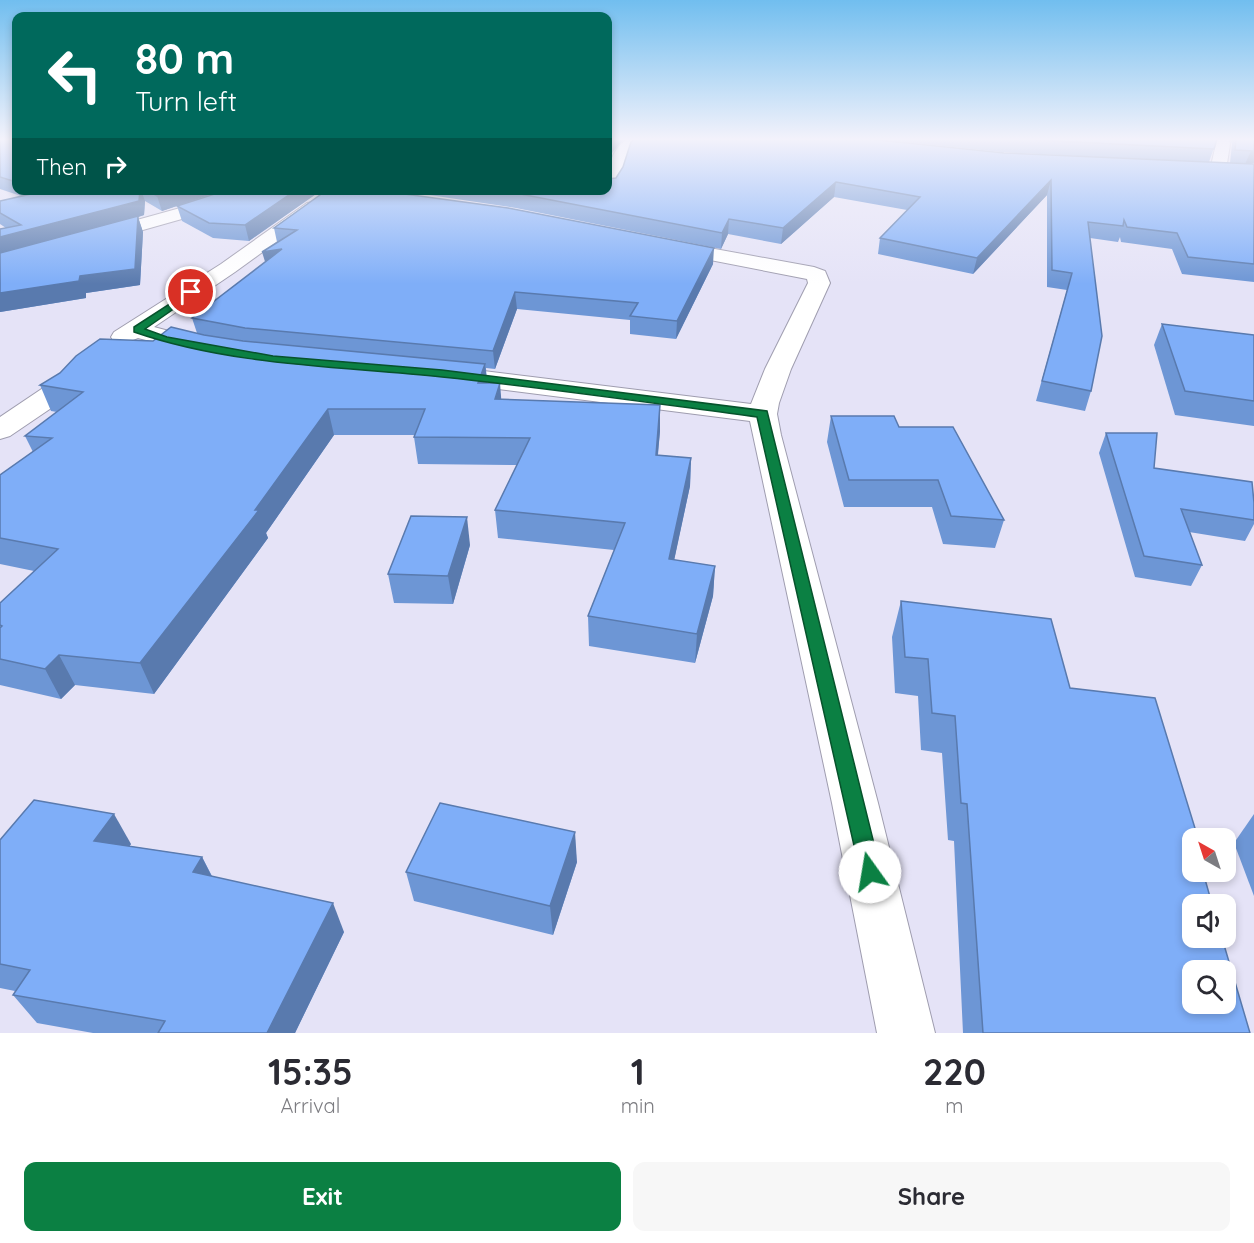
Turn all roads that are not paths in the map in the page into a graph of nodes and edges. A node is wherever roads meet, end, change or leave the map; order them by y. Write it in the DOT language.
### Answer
graph roads {
  1 [pos="237,195"];
  2 [pos="329,195"];
  3 [pos="79,242"];
  4 [pos="649,242"];
  5 [pos="137,329"];
  6 [pos="222,350"];
  7 [pos="419,372"];
  8 [pos="763,414"];
  9 [pos="0,430"];
  10 [pos="906,1033"];
  1 -- 3 [label="street"];
  2 -- 5 [label="street"];
  4 -- 8 [label="street"];
  5 -- 6 [label="street"];
  5 -- 9 [label="street"];
  7 -- 8 [label="street"];
  8 -- 10 [label="street"];
}
